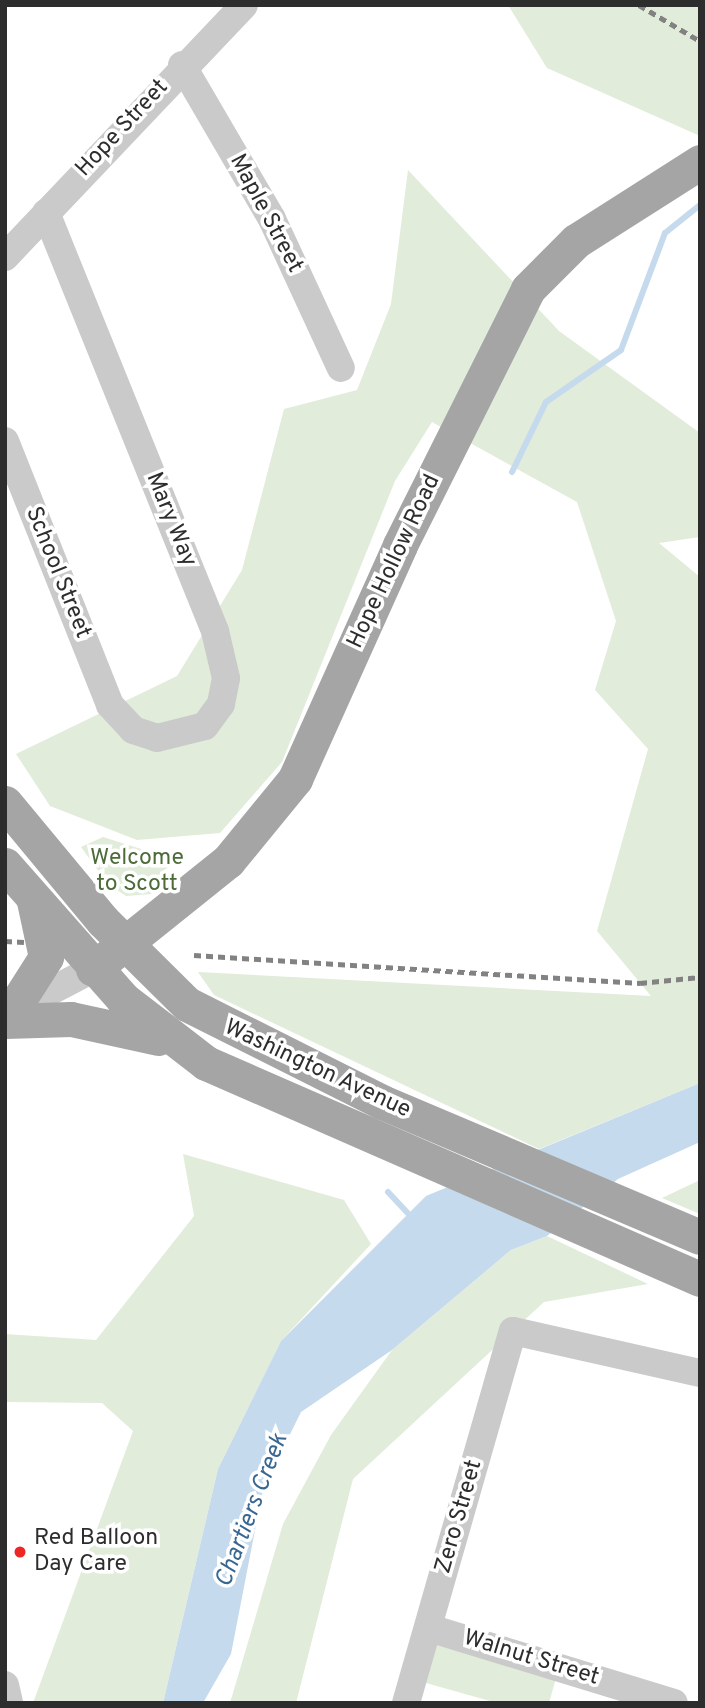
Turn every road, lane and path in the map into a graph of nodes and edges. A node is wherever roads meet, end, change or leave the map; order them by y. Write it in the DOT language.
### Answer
graph roads {
  1 [pos="244,5"];
  2 [pos="182,65"];
  3 [pos="700,162"];
  4 [pos="46,213"];
  5 [pos="5,257"];
  6 [pos="341,368"];
  7 [pos="5,442"];
  8 [pos="110,705"];
  9 [pos="5,803"];
  10 [pos="5,865"];
  11 [pos="32,894"];
  12 [pos="127,946"];
  13 [pos="93,969"];
  14 [pos="7,1016"];
  15 [pos="175,1043"];
  16 [pos="700,1237"];
  17 [pos="696,1277"];
  18 [pos="700,1373"];
  19 [pos="429,1628"];
  20 [pos="5,1685"];
  21 [pos="9,1703"];
  22 [pos="406,1703"];
  23 [pos="674,1703"];
  1 -- 2 [label="street, Hope Street"];
  2 -- 4 [label="street, Hope Street"];
  2 -- 6 [label="street, Maple Street"];
  3 -- 12 [label="main road, Hope Hollow Road"];
  4 -- 5 [label="street, Hope Street"];
  4 -- 8 [label="street, Mary Way"];
  7 -- 8 [label="street, School Street"];
  9 -- 12 [label="main road, Washington Avenue"];
  10 -- 11 [label="main road, Washington Avenue"];
  11 -- 13 [label="main road, Washington Avenue"];
  11 -- 14 [label="main road"];
  12 -- 13 [label="main road, Hope Hollow Road"];
  12 -- 16 [label="main road, Washington Avenue"];
  13 -- 14 [label="street"];
  13 -- 15 [label="main road, Washington Avenue"];
  14 -- 15 [label="main road"];
  15 -- 17 [label="main road, Washington Avenue"];
  18 -- 19 [label="street, Zero Street"];
  19 -- 22 [label="street, Zero Street"];
  19 -- 23 [label="street, Walnut Street"];
  20 -- 21 [label="street"];
}
